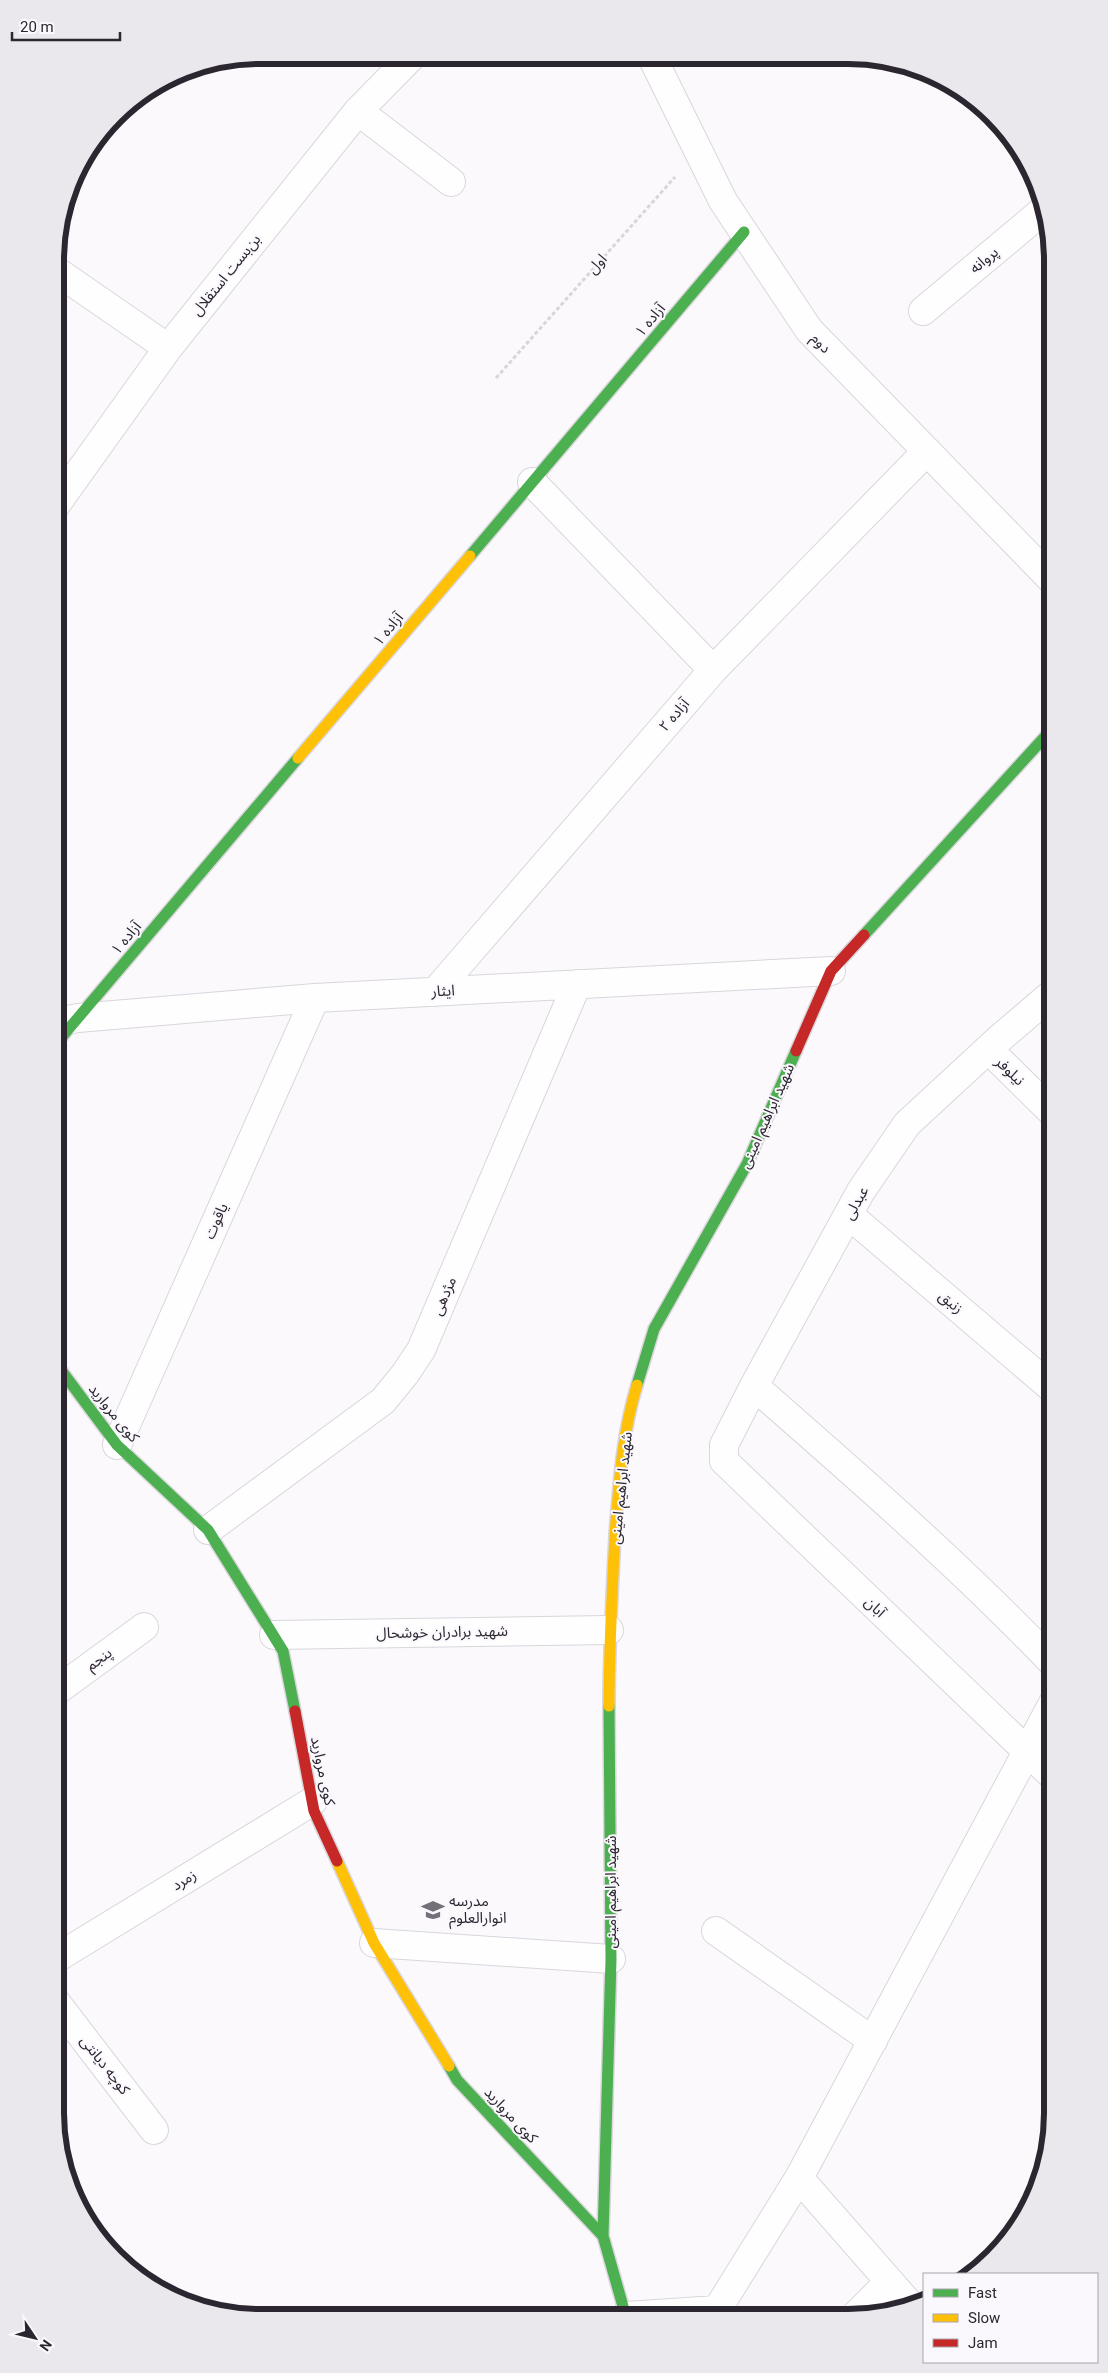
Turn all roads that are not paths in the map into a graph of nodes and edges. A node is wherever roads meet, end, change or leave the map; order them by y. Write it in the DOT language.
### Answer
graph roads {
  1 [pos="404,64"];
  2 [pos="655,64"];
  3 [pos="358,110"];
  4 [pos="451,182"];
  5 [pos="1039,214"];
  6 [pos="744,232"];
  7 [pos="64,276"];
  8 [pos="923,311"];
  9 [pos="168,348"];
  10 [pos="927,451"];
  11 [pos="532,482"];
  12 [pos="64,493"];
  13 [pos="1044,572"];
  14 [pos="713,670"];
  15 [pos="1044,738"];
  16 [pos="831,971"];
  17 [pos="578,984"];
  18 [pos="436,992"];
  19 [pos="315,998"];
  20 [pos="1044,1001"];
  21 [pos="67,1020"];
  22 [pos="988,1049"];
  23 [pos="1044,1104"];
  24 [pos="849,1215"];
  25 [pos="64,1374"];
  26 [pos="1044,1381"];
  27 [pos="754,1386"];
  28 [pos="117,1445"];
  29 [pos="724,1461"];
  30 [pos="208,1530"];
  31 [pos="144,1627"];
  32 [pos="609,1630"];
  33 [pos="274,1635"];
  34 [pos="1044,1655"];
  35 [pos="64,1685"];
  36 [pos="1044,1721"];
  37 [pos="1028,1753"];
  38 [pos="1044,1768"];
  39 [pos="312,1801"];
  40 [pos="716,1931"];
  41 [pos="374,1943"];
  42 [pos="64,1953"];
  43 [pos="611,1959"];
  44 [pos="64,2013"];
  45 [pos="873,2041"];
  46 [pos="154,2130"];
  47 [pos="799,2178"];
  48 [pos="603,2236"];
  49 [pos="889,2282"];
  50 [pos="906,2301"];
  51 [pos="624,2309"];
  52 [pos="718,2309"];
  53 [pos="862,2309"];
  1 -- 3 [label="street, بن‌بست استقلال"];
  2 -- 6 [label="street, دوم"];
  3 -- 4 [label="street"];
  3 -- 9 [label="street, بن‌بست استقلال"];
  5 -- 8 [label="street, پروانه"];
  6 -- 10 [label="street, دوم"];
  6 -- 11 [label="street, آزاده ۱"];
  7 -- 9 [label="street"];
  9 -- 12 [label="street, بن‌بست استقلال"];
  10 -- 13 [label="street, دوم"];
  10 -- 14 [label="street, آزاده ۲"];
  11 -- 14 [label="street"];
  11 -- 21 [label="street, آزاده ۱"];
  14 -- 18 [label="street, آزاده ۲"];
  15 -- 16 [label="street, شهید ابراهیم امینی"];
  16 -- 17 [label="street, ایثار"];
  16 -- 32 [label="street, شهید ابراهیم امینی"];
  17 -- 18 [label="street, ایثار"];
  17 -- 30 [label="street, مژدهی"];
  18 -- 19 [label="street, ایثار"];
  19 -- 21 [label="street, ایثار"];
  19 -- 28 [label="street, یاقوت"];
  20 -- 22 [label="street, عبدلی"];
  22 -- 23 [label="street, نیلوفر"];
  22 -- 24 [label="street, عبدلی"];
  24 -- 26 [label="street, زنبق"];
  24 -- 27 [label="street, عبدلی"];
  25 -- 28 [label="street, کوی مروارید"];
  27 -- 29 [label="street, عبدلی"];
  27 -- 34 [label="street"];
  28 -- 30 [label="street, کوی مروارید"];
  29 -- 37 [label="street, آبان"];
  30 -- 33 [label="street, کوی مروارید"];
  31 -- 35 [label="street, پنجم"];
  32 -- 33 [label="street, شهید برادران خوشحال"];
  32 -- 43 [label="street, شهید ابراهیم امینی"];
  33 -- 39 [label="street, کوی مروارید"];
  36 -- 37 [label="street"];
  37 -- 38 [label="street, آبان"];
  37 -- 45 [label="street"];
  39 -- 41 [label="street, کوی مروارید"];
  39 -- 42 [label="street, زمرد"];
  40 -- 45 [label="street"];
  41 -- 43 [label="street"];
  41 -- 48 [label="street, کوی مروارید"];
  43 -- 48 [label="street, شهید ابراهیم امینی"];
  44 -- 46 [label="street, کوچه دیانتی"];
  45 -- 47 [label="street"];
  47 -- 49 [label="street"];
  47 -- 52 [label="street"];
  48 -- 51 [label="street, شهید ابراهیم امینی"];
  49 -- 50 [label="street"];
  49 -- 53 [label="street"];
}
